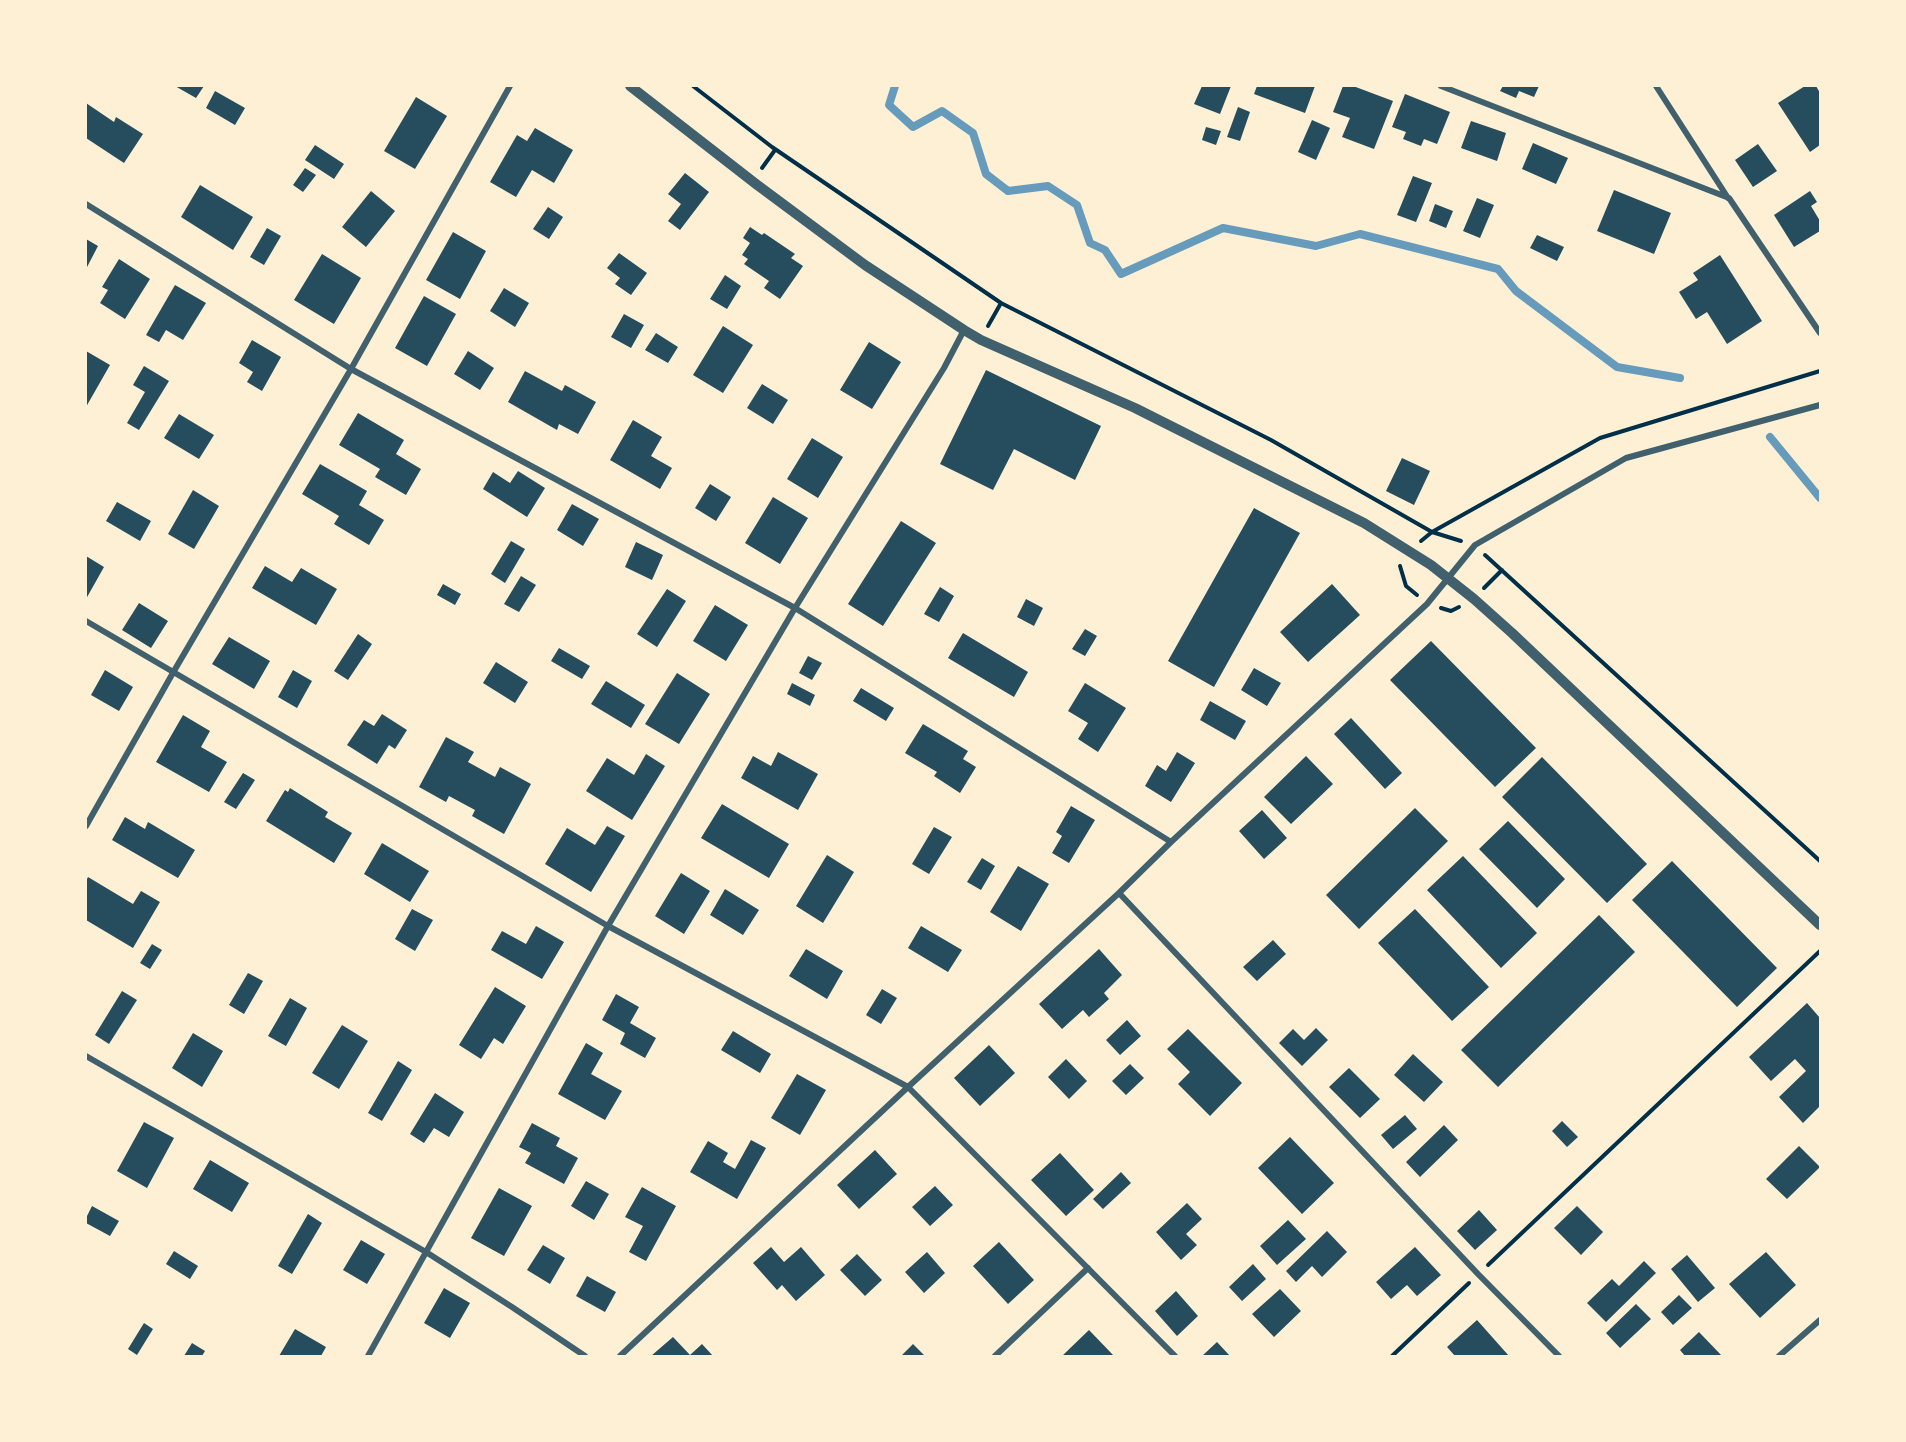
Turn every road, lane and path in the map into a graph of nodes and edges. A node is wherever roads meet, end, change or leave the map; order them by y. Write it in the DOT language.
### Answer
graph roads {
  1 [pos="510,86"];
  2 [pos="630,86"];
  3 [pos="1441,86"];
  4 [pos="1656,86"];
  5 [pos="1729,198"];
  6 [pos="86,204"];
  7 [pos="964,330"];
  8 [pos="1821,333"];
  9 [pos="351,369"];
  10 [pos="1821,405"];
  11 [pos="1449,579"];
  12 [pos="795,608"];
  13 [pos="86,621"];
  14 [pos="174,671"];
  15 [pos="86,826"];
  16 [pos="1172,842"];
  17 [pos="1119,892"];
  18 [pos="1821,925"];
  19 [pos="608,926"];
  20 [pos="1821,951"];
  21 [pos="86,1056"];
  22 [pos="908,1087"];
  23 [pos="426,1252"];
  24 [pos="1088,1268"];
  25 [pos="1478,1274"];
  26 [pos="1821,1320"];
  27 [pos="368,1356"];
  28 [pos="585,1356"];
  29 [pos="620,1356"];
  30 [pos="994,1356"];
  31 [pos="1175,1356"];
  32 [pos="1392,1356"];
  33 [pos="1559,1356"];
  34 [pos="1779,1356"];
  1 -- 9 [label="street"];
  2 -- 7 [label="street"];
  3 -- 5 [label="street"];
  4 -- 5 [label="street"];
  5 -- 8 [label="street"];
  6 -- 9 [label="street"];
  7 -- 11 [label="street"];
  7 -- 12 [label="street"];
  9 -- 12 [label="street"];
  9 -- 14 [label="street"];
  10 -- 11 [label="street"];
  11 -- 16 [label="street"];
  11 -- 18 [label="street"];
  12 -- 16 [label="street"];
  12 -- 19 [label="street"];
  13 -- 14 [label="street"];
  14 -- 15 [label="street"];
  14 -- 19 [label="street"];
  16 -- 17 [label="street"];
  17 -- 22 [label="street"];
  17 -- 25 [label="street"];
  19 -- 22 [label="street"];
  19 -- 23 [label="street"];
  20 -- 25 [label="path"];
  21 -- 23 [label="street"];
  22 -- 24 [label="street"];
  22 -- 29 [label="street"];
  23 -- 27 [label="street"];
  23 -- 28 [label="street"];
  24 -- 30 [label="street"];
  24 -- 31 [label="street"];
  25 -- 32 [label="path"];
  25 -- 33 [label="street"];
  26 -- 34 [label="street"];
}
